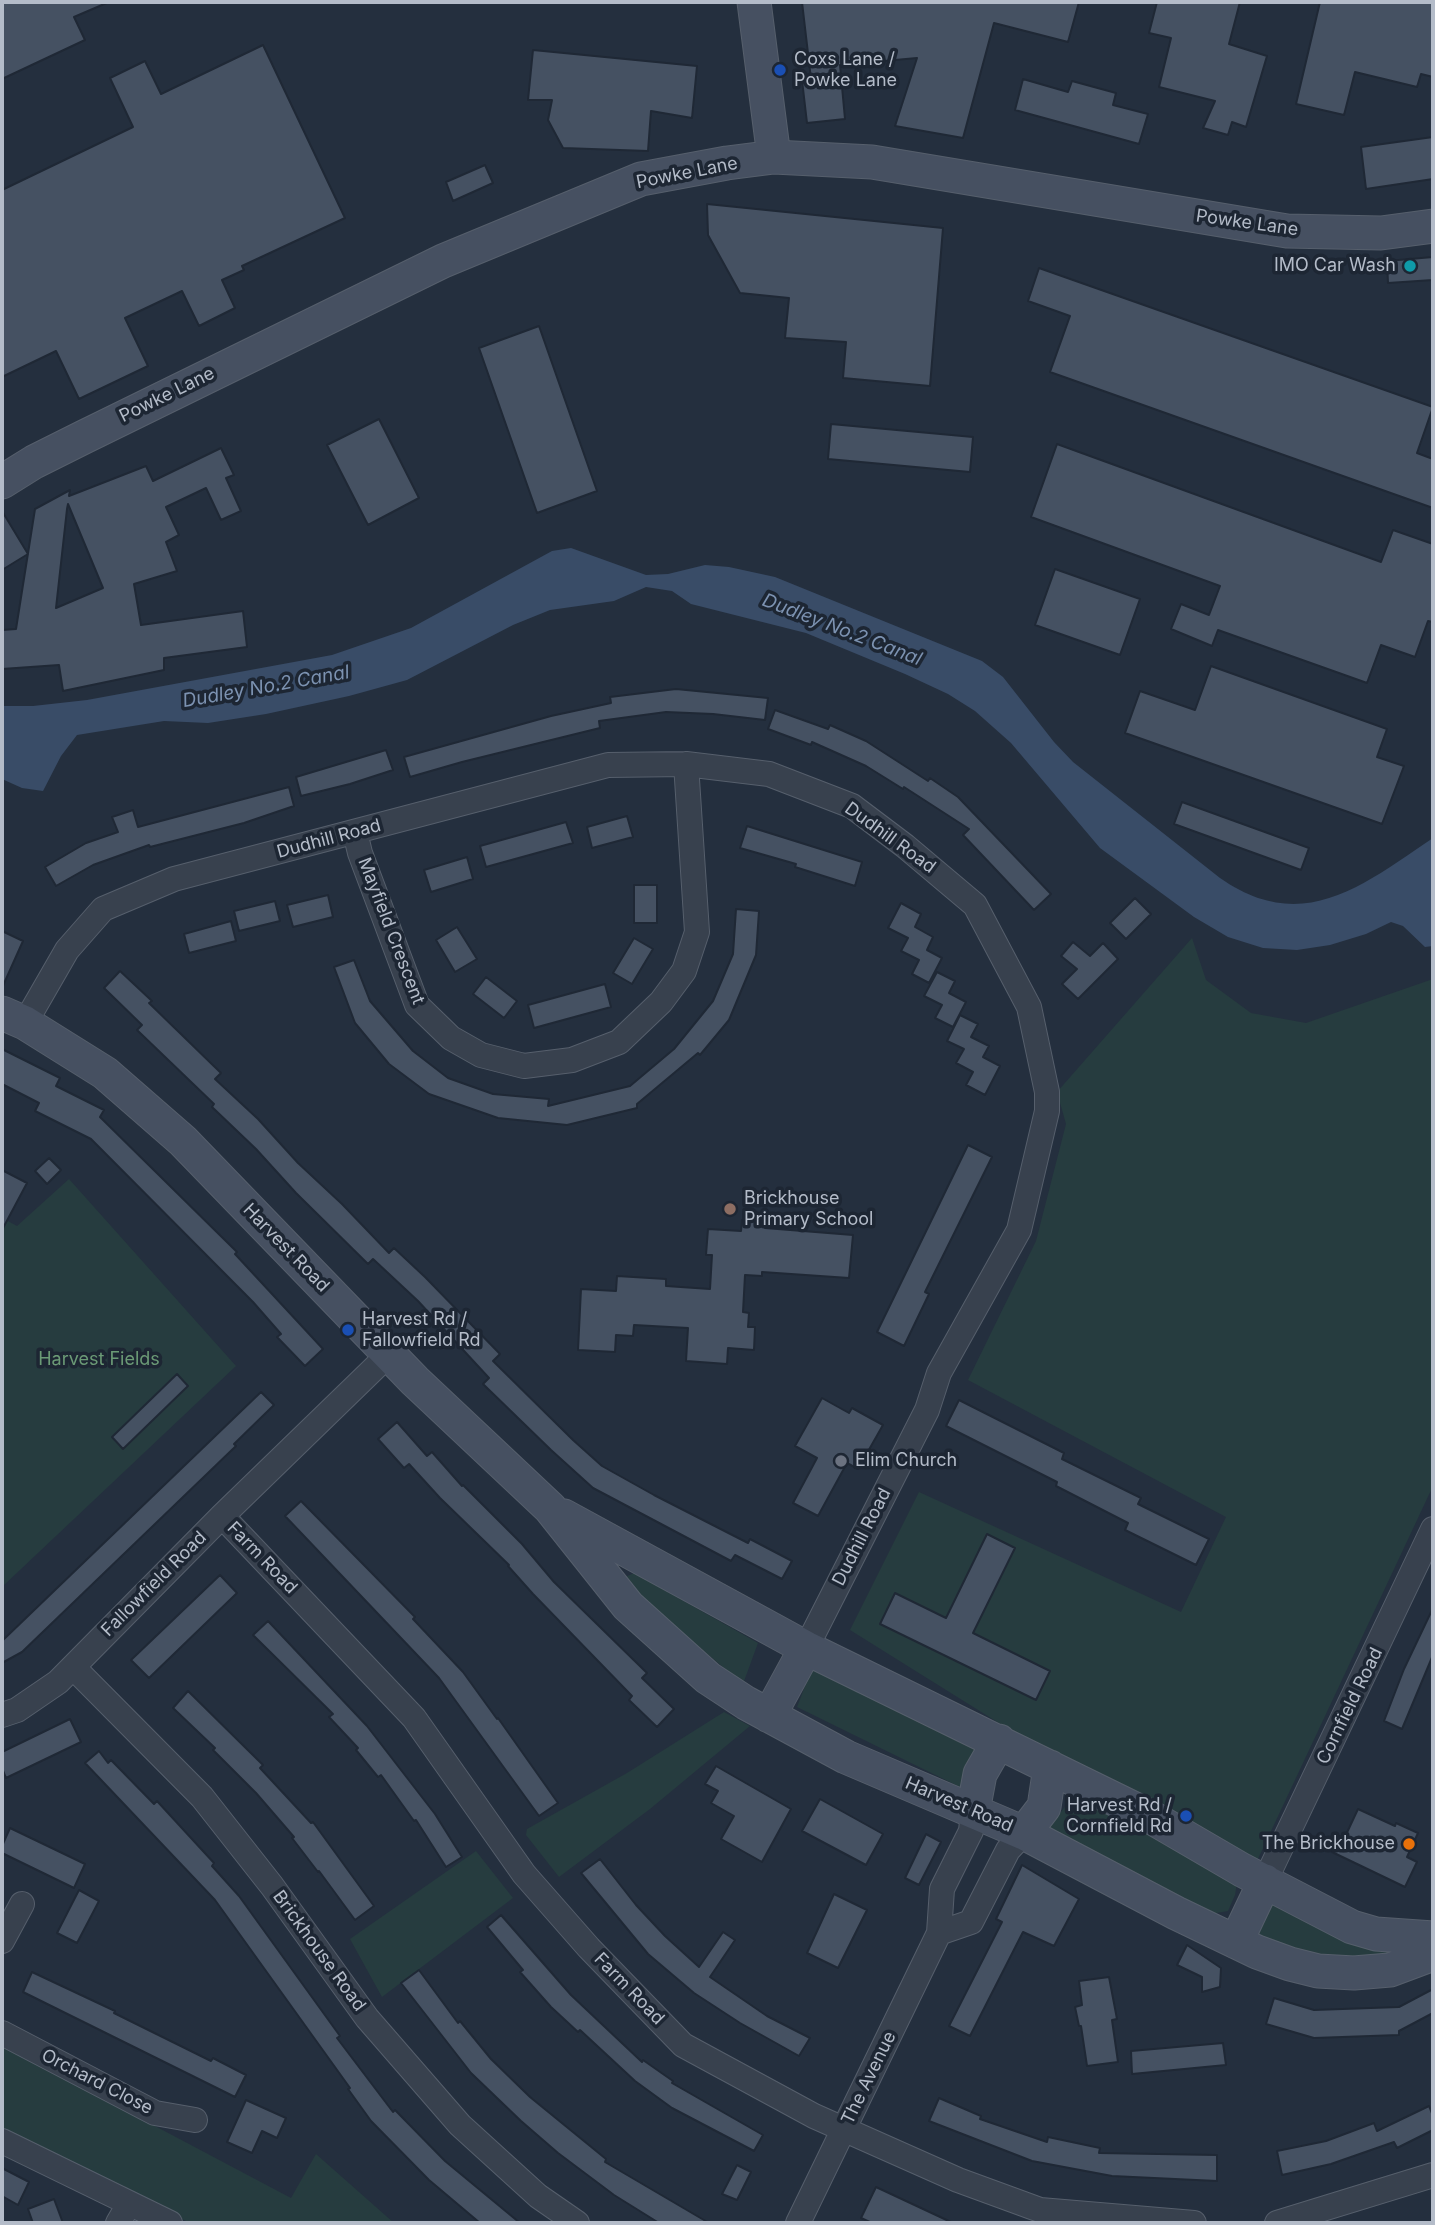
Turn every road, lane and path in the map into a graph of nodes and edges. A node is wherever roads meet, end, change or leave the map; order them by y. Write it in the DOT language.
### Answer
graph roads {
  1 [pos="754,2"];
  2 [pos="774,158"];
  3 [pos="1433,226"];
  4 [pos="2,482"];
  5 [pos="686,764"];
  6 [pos="355,832"];
  7 [pos="13,1018"];
  8 [pos="389,1354"];
  9 [pos="550,1508"];
  10 [pos="222,1516"];
  11 [pos="1433,1529"];
  12 [pos="806,1648"];
  13 [pos="73,1667"];
  14 [pos="2,1715"];
  15 [pos="769,1716"];
  16 [pos="999,1741"];
  17 [pos="1050,1766"];
  18 [pos="973,1811"];
  19 [pos="1024,1833"];
  20 [pos="1265,1881"];
  21 [pos="22,1903"];
  22 [pos="939,1933"];
  23 [pos="1433,1938"];
  24 [pos="2,1941"];
  25 [pos="1236,1942"];
  26 [pos="1433,1954"];
  27 [pos="2,2033"];
  28 [pos="195,2120"];
  29 [pos="844,2130"];
  30 [pos="2,2141"];
  31 [pos="1433,2175"];
  32 [pos="123,2214"];
  33 [pos="170,2223"];
  34 [pos="577,2223"];
  35 [pos="798,2223"];
  36 [pos="1194,2223"];
  37 [pos="1276,2223"];
  1 -- 2 [label="street"];
  2 -- 3 [label="street, Powke Lane"];
  2 -- 4 [label="street, Powke Lane"];
  5 -- 6 [label="street, Dudhill Road"];
  5 -- 6 [label="street, Mayfield Crescent"];
  5 -- 12 [label="street, Dudhill Road"];
  6 -- 7 [label="street, Dudhill Road"];
  7 -- 8 [label="street, Harvest Road"];
  8 -- 9 [label="street, Harvest Road"];
  8 -- 10 [label="street, Fallowfield Road"];
  9 -- 12 [label="street, Harvest Road"];
  9 -- 15 [label="street, Harvest Road"];
  10 -- 13 [label="street, Fallowfield Road"];
  10 -- 29 [label="street, Farm Road"];
  11 -- 20 [label="street, Cornfield Road"];
  12 -- 15 [label="street"];
  12 -- 16 [label="street, Harvest Road"];
  13 -- 14 [label="street, Fallowfield Road"];
  13 -- 34 [label="street, Brickhouse Road"];
  15 -- 18 [label="street, Harvest Road"];
  16 -- 17 [label="street, Harvest Road"];
  16 -- 18 [label="street"];
  17 -- 19 [label="street"];
  17 -- 20 [label="street, Harvest Road"];
  18 -- 19 [label="street, Harvest Road"];
  18 -- 22 [label="street, The Avenue"];
  19 -- 22 [label="street"];
  19 -- 25 [label="street, Harvest Road"];
  20 -- 23 [label="street, Harvest Road"];
  20 -- 25 [label="street"];
  21 -- 24 [label="street"];
  22 -- 29 [label="street, The Avenue"];
  25 -- 26 [label="street, Harvest Road"];
  27 -- 28 [label="street, Orchard Close"];
  29 -- 35 [label="street, The Avenue"];
  29 -- 36 [label="street, Farm Road"];
  30 -- 32 [label="street"];
  31 -- 37 [label="street"];
  32 -- 33 [label="street"];
}
